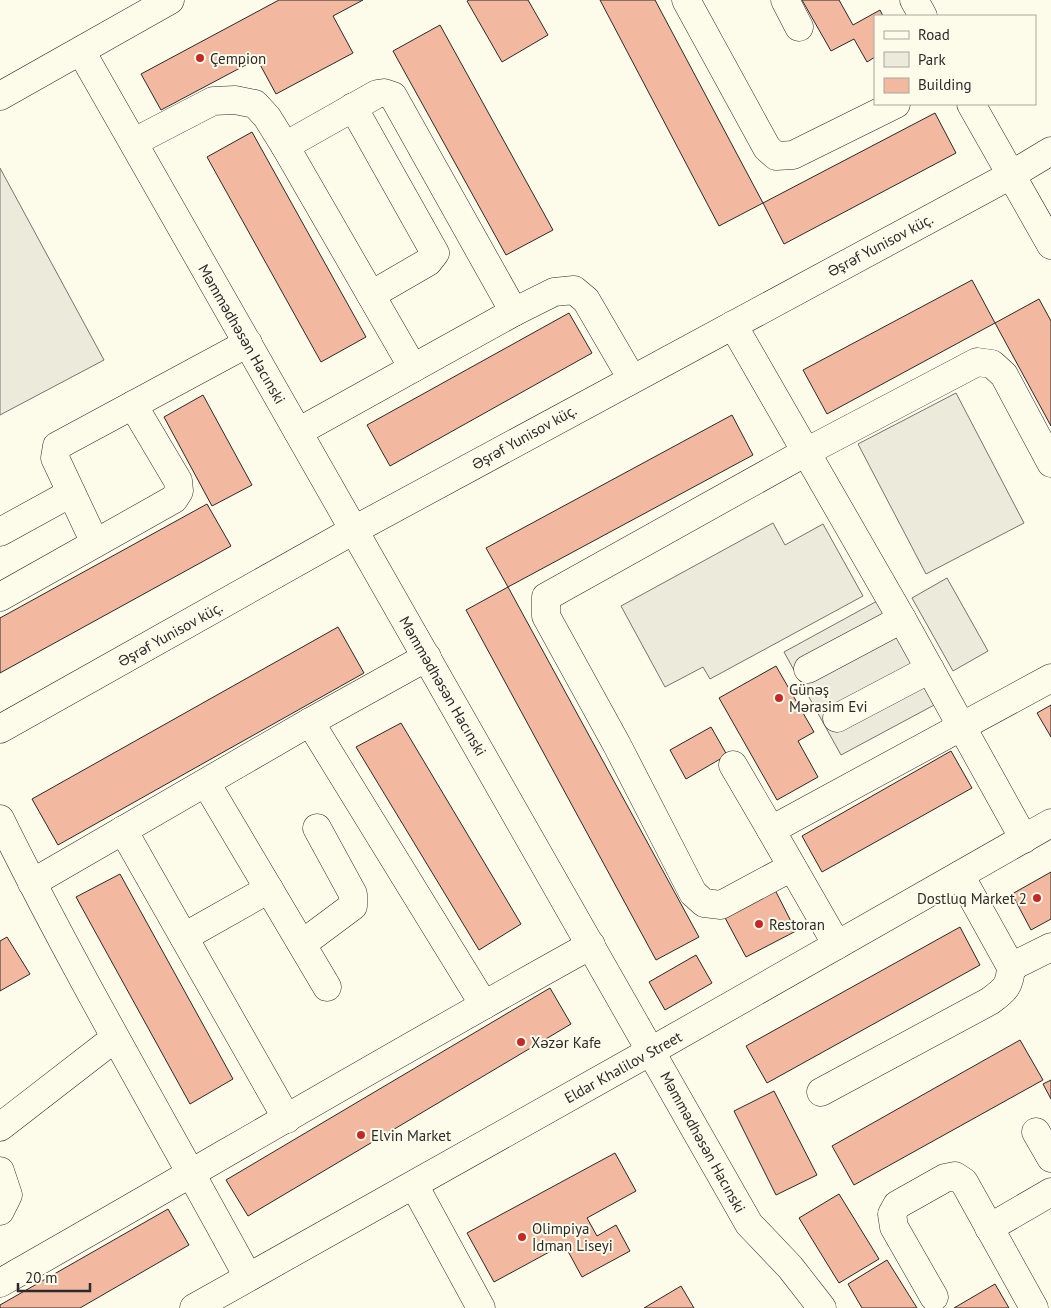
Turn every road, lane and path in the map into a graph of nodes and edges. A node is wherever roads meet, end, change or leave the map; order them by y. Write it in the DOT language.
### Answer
graph roads {
  1 [pos="170,0"];
  2 [pos="686,0"];
  3 [pos="785,0"];
  4 [pos="914,0"];
  5 [pos="922,15"];
  6 [pos="799,26"];
  7 [pos="81,51"];
  8 [pos="0,96"];
  9 [pos="894,105"];
  10 [pos="972,105"];
  11 [pos="353,107"];
  12 [pos="134,142"];
  13 [pos="286,146"];
  14 [pos="1051,151"];
  15 [pos="1011,174"];
  16 [pos="1051,245"];
  17 [pos="371,295"];
  18 [pos="514,312"];
  19 [pos="733,324"];
  20 [pos="248,343"];
  21 [pos="413,368"];
  22 [pos="632,379"];
  23 [pos="133,405"];
  24 [pos="298,432"];
  25 [pos="806,452"];
  26 [pos="1051,463"];
  27 [pos="71,493"];
  28 [pos="354,530"];
  29 [pos="0,532"];
  30 [pos="95,543"];
  31 [pos="0,597"];
  32 [pos="902,618"];
  33 [pos="426,657"];
  34 [pos="808,669"];
  35 [pos="930,669"];
  36 [pos="1051,678"];
  37 [pos="837,718"];
  38 [pos="310,722"];
  39 [pos="962,727"];
  40 [pos="0,729"];
  41 [pos="733,765"];
  42 [pos="206,783"];
  43 [pos="0,819"];
  44 [pos="1051,823"];
  45 [pos="316,828"];
  46 [pos="124,830"];
  47 [pos="771,830"];
  48 [pos="1024,838"];
  49 [pos="792,867"];
  50 [pos="960,875"];
  51 [pos="32,883"];
  52 [pos="270,889"];
  53 [pos="184,937"];
  54 [pos="302,944"];
  55 [pos="837,945"];
  56 [pos="591,946"];
  57 [pos="1051,947"];
  58 [pos="1011,967"];
  59 [pos="327,987"];
  60 [pos="484,1005"];
  61 [pos="116,1038"];
  62 [pos="651,1051"];
  63 [pos="821,1092"];
  64 [pos="287,1119"];
  65 [pos="0,1127"];
  66 [pos="1036,1132"];
  67 [pos="1051,1158"];
  68 [pos="0,1171"];
  69 [pos="192,1174"];
  70 [pos="414,1185"];
  71 [pos="1051,1192"];
  72 [pos="0,1211"];
  73 [pos="989,1228"];
  74 [pos="248,1277"];
  75 [pos="0,1283"];
  76 [pos="934,1297"];
  77 [pos="194,1308"];
  78 [pos="481,1308"];
  79 [pos="822,1308"];
  80 [pos="1034,1308"];
  1 -- 7 [label="street"];
  2 -- 9 [label="street"];
  3 -- 6 [label="street"];
  4 -- 5 [label="street"];
  7 -- 8 [label="street"];
  7 -- 12 [label="street, Məmmədhəsən Hacınski"];
  10 -- 15 [label="street"];
  11 -- 13 [label="street"];
  11 -- 17 [label="street"];
  11 -- 18 [label="street"];
  12 -- 13 [label="street"];
  12 -- 20 [label="street, Məmmədhəsən Hacınski"];
  13 -- 17 [label="street"];
  14 -- 15 [label="street, Əşrəf Yunisov küç."];
  15 -- 16 [label="street"];
  15 -- 19 [label="street, Əşrəf Yunisov küç."];
  17 -- 21 [label="street"];
  18 -- 21 [label="street"];
  18 -- 22 [label="street"];
  19 -- 22 [label="street, Əşrəf Yunisov küç."];
  19 -- 25 [label="street"];
  20 -- 23 [label="street"];
  20 -- 24 [label="street, Məmmədhəsən Hacınski"];
  21 -- 24 [label="street"];
  22 -- 28 [label="street, Əşrəf Yunisov küç."];
  23 -- 27 [label="street"];
  23 -- 30 [label="street"];
  24 -- 28 [label="street, Məmmədhəsən Hacınski"];
  25 -- 26 [label="street"];
  25 -- 32 [label="street"];
  25 -- 49 [label="street"];
  27 -- 29 [label="street"];
  27 -- 30 [label="street"];
  28 -- 33 [label="street, Məmmədhəsən Hacınski"];
  28 -- 40 [label="street, Əşrəf Yunisov küç."];
  30 -- 31 [label="street"];
  32 -- 34 [label="street"];
  32 -- 35 [label="street"];
  33 -- 38 [label="street"];
  33 -- 56 [label="street, Məmmədhəsən Hacınski"];
  35 -- 37 [label="street"];
  35 -- 39 [label="street"];
  36 -- 39 [label="street"];
  38 -- 42 [label="street"];
  38 -- 60 [label="street"];
  39 -- 47 [label="street"];
  39 -- 48 [label="street"];
  41 -- 47 [label="street"];
  42 -- 46 [label="street"];
  42 -- 52 [label="street"];
  43 -- 51 [label="street"];
  44 -- 48 [label="street, Eldar Khalilov Street"];
  45 -- 54 [label="street"];
  46 -- 51 [label="street"];
  46 -- 53 [label="street"];
  47 -- 49 [label="street"];
  48 -- 50 [label="street, Eldar Khalilov Street"];
  49 -- 55 [label="street"];
  50 -- 55 [label="street, Eldar Khalilov Street"];
  50 -- 58 [label="street"];
  51 -- 61 [label="street"];
  52 -- 53 [label="street"];
  52 -- 54 [label="street"];
  53 -- 64 [label="street"];
  54 -- 59 [label="street"];
  55 -- 62 [label="street, Eldar Khalilov Street"];
  56 -- 60 [label="street"];
  56 -- 62 [label="street, Məmmədhəsən Hacınski"];
  57 -- 58 [label="street"];
  58 -- 63 [label="street"];
  60 -- 64 [label="street"];
  61 -- 65 [label="street"];
  61 -- 69 [label="street"];
  62 -- 70 [label="street, Eldar Khalilov Street"];
  62 -- 79 [label="street, Məmmədhəsən Hacınski"];
  64 -- 69 [label="street"];
  66 -- 67 [label="street"];
  68 -- 72 [label="street"];
  69 -- 74 [label="street"];
  69 -- 75 [label="street"];
  70 -- 74 [label="street, Eldar Khalilov Street"];
  70 -- 78 [label="street"];
  71 -- 73 [label="street"];
  73 -- 76 [label="street"];
  73 -- 80 [label="street"];
  74 -- 77 [label="street, Eldar Khalilov Street"];
}
